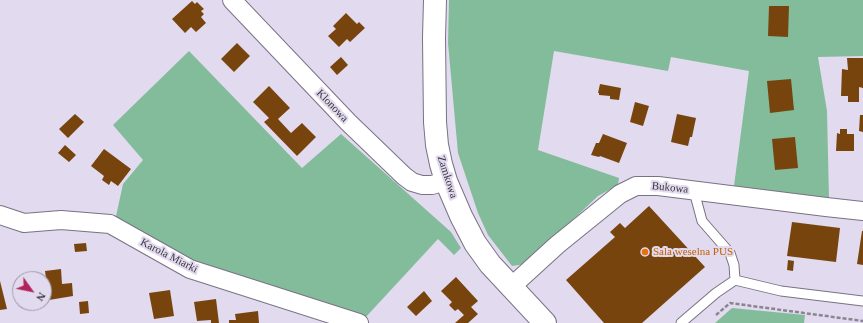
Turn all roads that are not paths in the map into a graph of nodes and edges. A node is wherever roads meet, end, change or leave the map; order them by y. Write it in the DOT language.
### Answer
graph roads {
  1 [pos="232,0"];
  2 [pos="435,0"];
  3 [pos="446,181"];
  4 [pos="694,191"];
  5 [pos="863,211"];
  6 [pos="0,215"];
  7 [pos="735,280"];
  8 [pos="511,287"];
  9 [pos="863,302"];
  10 [pos="359,323"];
  11 [pos="545,323"];
  12 [pos="681,323"];
  1 -- 3 [label="street, Klonowa"];
  2 -- 3 [label="street, Zamkowa"];
  3 -- 8 [label="street, Zamkowa"];
  4 -- 5 [label="street, Bukowa"];
  4 -- 7 [label="lane"];
  4 -- 8 [label="street, Bukowa"];
  6 -- 10 [label="street, Karola Miarki"];
  7 -- 9 [label="lane"];
  7 -- 12 [label="lane"];
  8 -- 11 [label="street, Zamkowa"];
}
